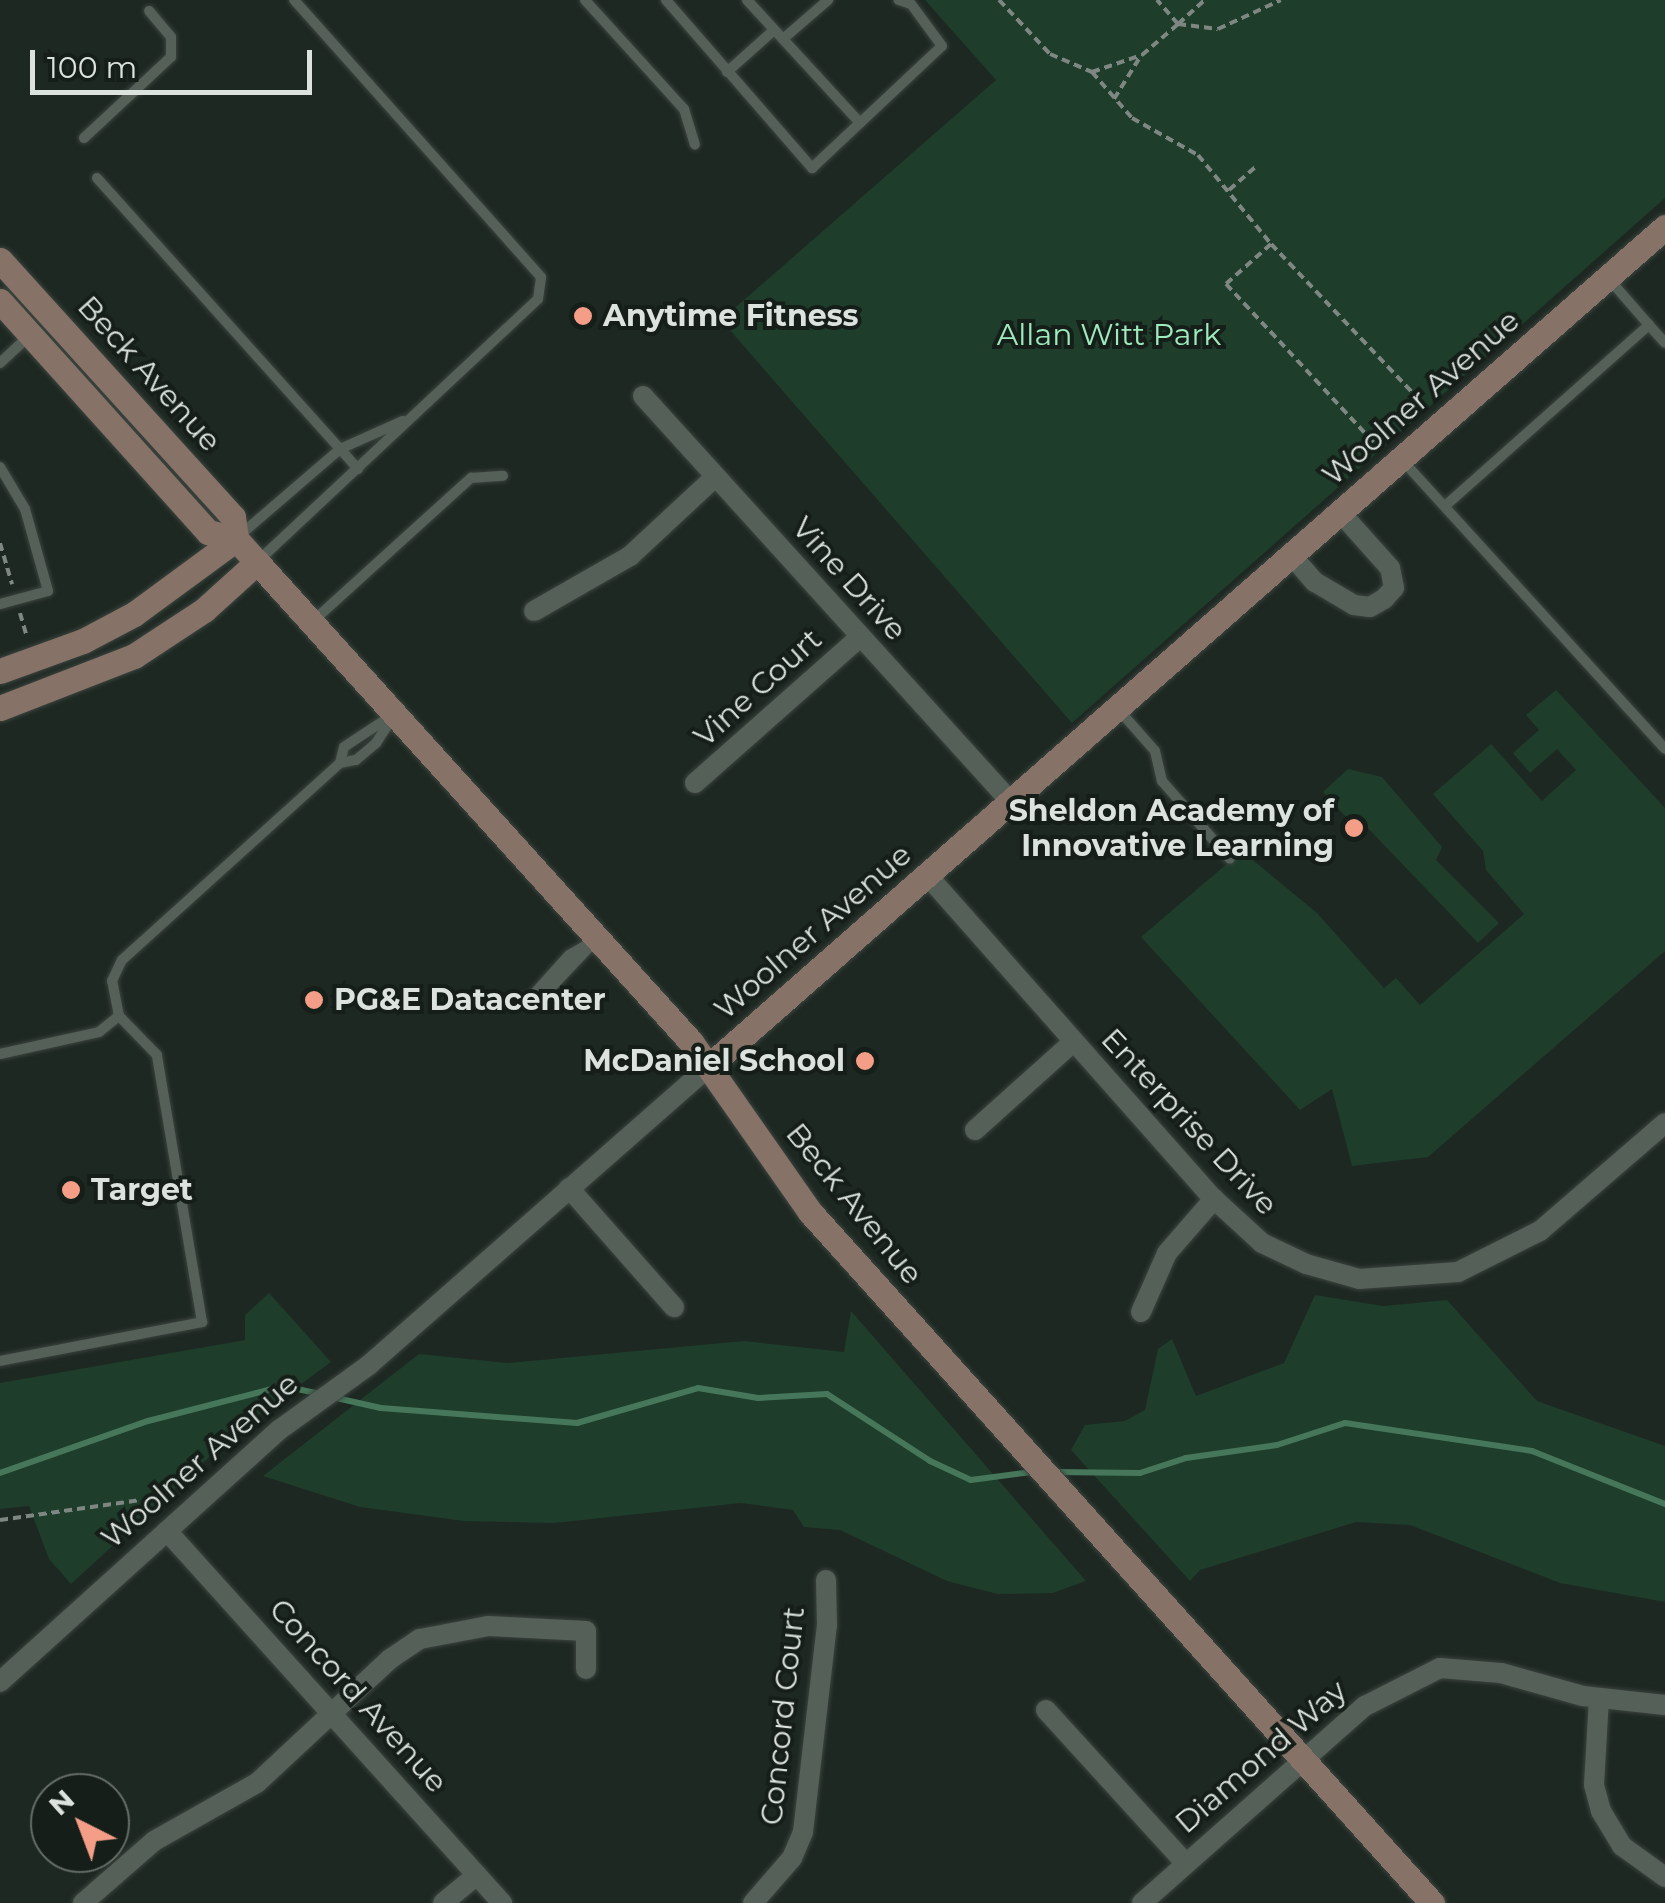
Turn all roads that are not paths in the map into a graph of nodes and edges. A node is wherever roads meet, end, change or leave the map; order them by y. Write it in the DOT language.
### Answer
graph roads {
  1 [pos="294,0"];
  2 [pos="585,0"];
  3 [pos="666,0"];
  4 [pos="747,0"];
  5 [pos="828,0"];
  6 [pos="899,0"];
  7 [pos="149,11"];
  8 [pos="774,30"];
  9 [pos="784,40"];
  10 [pos="727,72"];
  11 [pos="860,122"];
  12 [pos="84,138"];
  13 [pos="695,144"];
  14 [pos="97,178"];
  15 [pos="1665,227"];
  16 [pos="0,260"];
  17 [pos="1608,277"];
  18 [pos="0,301"];
  19 [pos="1649,325"];
  20 [pos="30,335"];
  21 [pos="1665,343"];
  22 [pos="0,363"];
  23 [pos="643,396"];
  24 [pos="404,420"];
  25 [pos="340,449"];
  26 [pos="1391,454"];
  27 [pos="0,467"];
  28 [pos="358,470"];
  29 [pos="503,476"];
  30 [pos="715,477"];
  31 [pos="1444,506"];
  32 [pos="1340,512"];
  33 [pos="236,539"];
  34 [pos="1292,556"];
  35 [pos="257,562"];
  36 [pos="0,604"];
  37 [pos="534,611"];
  38 [pos="312,623"];
  39 [pos="860,636"];
  40 [pos="0,672"];
  41 [pos="0,708"];
  42 [pos="1118,708"];
  43 [pos="394,714"];
  44 [pos="1665,749"];
  45 [pos="340,763"];
  46 [pos="694,784"];
  47 [pos="1011,802"];
  48 [pos="1230,858"];
  49 [pos="928,875"];
  50 [pos="597,939"];
  51 [pos="120,1016"];
  52 [pos="1073,1042"];
  53 [pos="0,1054"];
  54 [pos="709,1066"];
  55 [pos="1665,1123"];
  56 [pos="975,1130"];
  57 [pos="569,1188"];
  58 [pos="1214,1199"];
  59 [pos="674,1307"];
  60 [pos="1140,1312"];
  61 [pos="0,1361"];
  62 [pos="167,1531"];
  63 [pos="826,1580"];
  64 [pos="586,1669"];
  65 [pos="0,1682"];
  66 [pos="1599,1698"];
  67 [pos="1665,1705"];
  68 [pos="1046,1710"];
  69 [pos="332,1712"];
  70 [pos="1303,1758"];
  71 [pos="1185,1864"];
  72 [pos="476,1874"];
  73 [pos="1665,1878"];
  74 [pos="83,1903"];
  75 [pos="444,1903"];
  76 [pos="502,1903"];
  77 [pos="753,1903"];
  78 [pos="1142,1903"];
  79 [pos="1432,1903"];
  1 -- 24 [label="lane"];
  2 -- 13 [label="lane"];
  3 -- 10 [label="lane"];
  4 -- 8 [label="lane"];
  5 -- 9 [label="lane"];
  6 -- 11 [label="lane"];
  7 -- 12 [label="lane"];
  8 -- 9 [label="lane"];
  8 -- 10 [label="lane"];
  9 -- 11 [label="lane"];
  10 -- 11 [label="lane"];
  14 -- 25 [label="lane"];
  15 -- 17 [label="street, Woolner Avenue"];
  16 -- 33 [label="street, Beck Avenue"];
  17 -- 19 [label="lane"];
  17 -- 26 [label="street, Woolner Avenue"];
  18 -- 20 [label="street, Beck Avenue"];
  19 -- 21 [label="lane"];
  19 -- 31 [label="lane"];
  20 -- 22 [label="lane"];
  20 -- 33 [label="street, Beck Avenue"];
  23 -- 30 [label="street, Vine Drive"];
  24 -- 25 [label="lane"];
  24 -- 28 [label="lane"];
  25 -- 28 [label="lane"];
  25 -- 33 [label="lane"];
  26 -- 31 [label="lane"];
  26 -- 32 [label="street, Woolner Avenue"];
  27 -- 36 [label="lane"];
  28 -- 35 [label="lane"];
  29 -- 38 [label="lane"];
  30 -- 37 [label="street"];
  30 -- 39 [label="street, Vine Drive"];
  31 -- 44 [label="lane"];
  32 -- 34 [label="street, Woolner Avenue"];
  32 -- 34 [label="street"];
  33 -- 35 [label="street, Beck Avenue"];
  33 -- 40 [label="street"];
  34 -- 42 [label="street, Woolner Avenue"];
  35 -- 38 [label="street, Beck Avenue"];
  35 -- 41 [label="street"];
  38 -- 43 [label="street, Beck Avenue"];
  39 -- 46 [label="street, Vine Court"];
  39 -- 47 [label="street, Vine Drive"];
  42 -- 47 [label="street, Woolner Avenue"];
  42 -- 48 [label="lane"];
  43 -- 45 [label="lane"];
  43 -- 45 [label="lane"];
  43 -- 50 [label="street, Beck Avenue"];
  45 -- 51 [label="lane"];
  47 -- 49 [label="street, Woolner Avenue"];
  49 -- 52 [label="street, Enterprise Drive"];
  49 -- 54 [label="street, Woolner Avenue"];
  50 -- 50 [label="lane"];
  50 -- 54 [label="street, Beck Avenue"];
  51 -- 53 [label="lane"];
  51 -- 61 [label="lane"];
  52 -- 56 [label="street"];
  52 -- 58 [label="street, Enterprise Drive"];
  54 -- 57 [label="street, Woolner Avenue"];
  54 -- 70 [label="street, Beck Avenue"];
  55 -- 58 [label="street, Enterprise Drive"];
  57 -- 59 [label="street"];
  57 -- 62 [label="street, Woolner Avenue"];
  58 -- 60 [label="street"];
  62 -- 65 [label="street, Woolner Avenue"];
  62 -- 69 [label="street, Concord Avenue"];
  63 -- 77 [label="street, Concord Court"];
  64 -- 69 [label="street"];
  66 -- 67 [label="street, Diamond Way"];
  66 -- 70 [label="street, Diamond Way"];
  66 -- 73 [label="street"];
  68 -- 71 [label="street"];
  69 -- 72 [label="street, Concord Avenue"];
  69 -- 74 [label="street"];
  70 -- 71 [label="street, Diamond Way"];
  70 -- 79 [label="street, Beck Avenue"];
  71 -- 78 [label="street, Diamond Way"];
  72 -- 75 [label="street"];
  72 -- 76 [label="street, Concord Avenue"];
}
